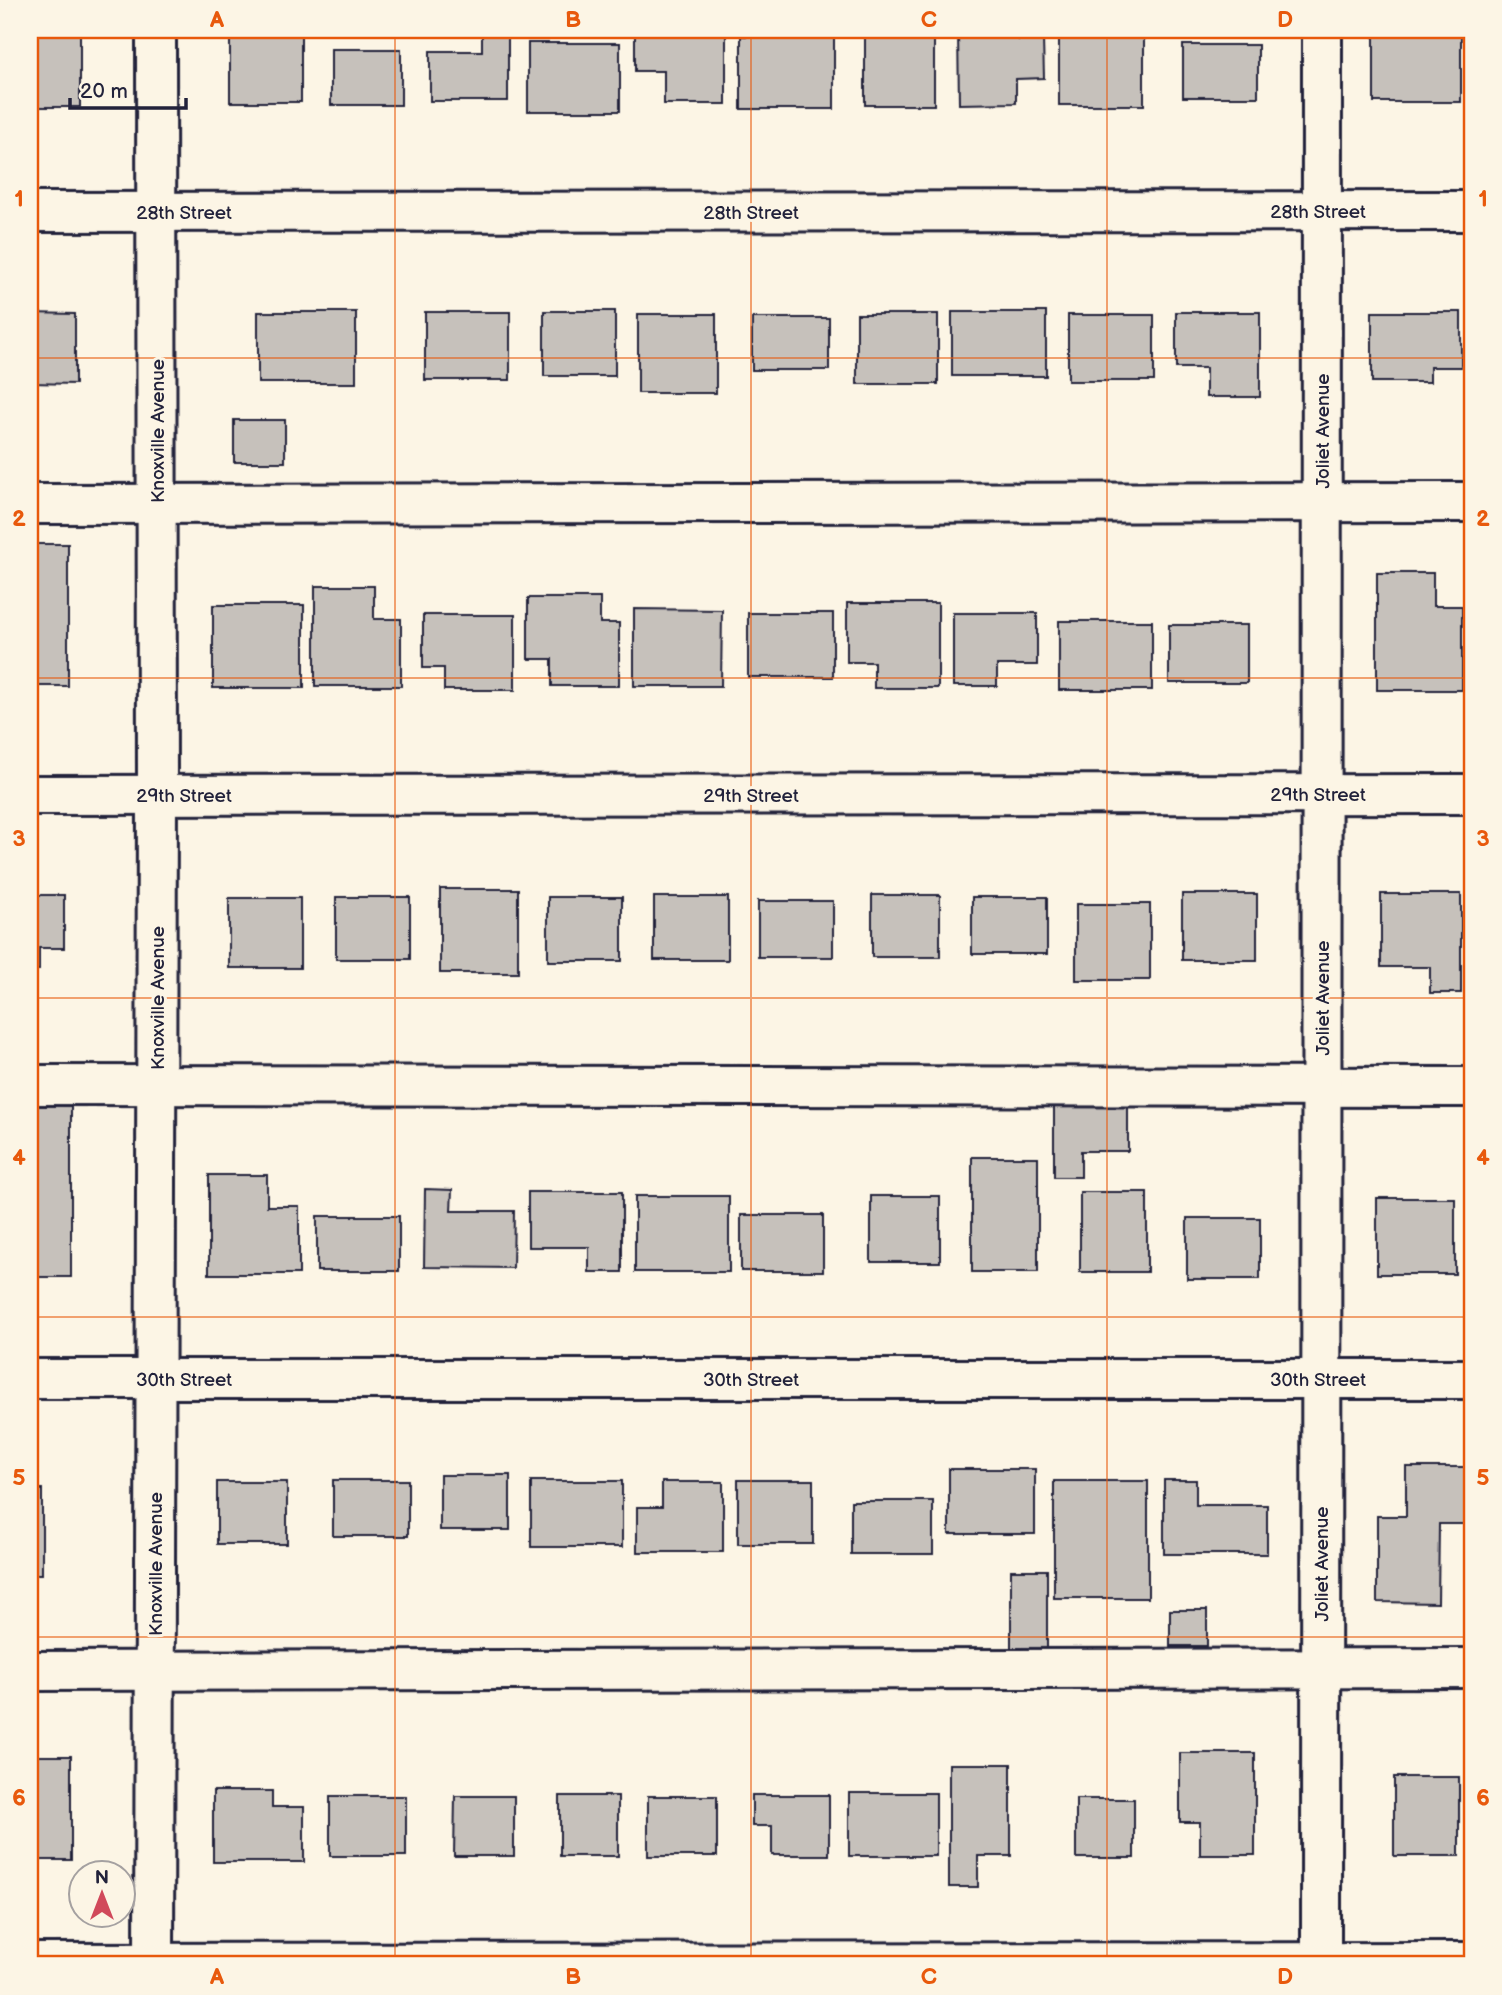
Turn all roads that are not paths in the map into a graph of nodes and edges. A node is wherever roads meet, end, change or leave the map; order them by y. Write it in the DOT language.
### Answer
graph roads {
  1 [pos="156,30"];
  2 [pos="1322,30"];
  3 [pos="1322,211"];
  4 [pos="1472,211"];
  5 [pos="30,212"];
  6 [pos="156,212"];
  7 [pos="1472,502"];
  8 [pos="157,503"];
  9 [pos="1322,503"];
  10 [pos="30,504"];
  11 [pos="1322,794"];
  12 [pos="1472,794"];
  13 [pos="30,795"];
  14 [pos="157,795"];
  15 [pos="157,1084"];
  16 [pos="30,1085"];
  17 [pos="1472,1087"];
  18 [pos="1322,1088"];
  19 [pos="30,1379"];
  20 [pos="156,1379"];
  21 [pos="1322,1379"];
  22 [pos="1472,1379"];
  23 [pos="1321,1668"];
  24 [pos="1472,1668"];
  25 [pos="30,1671"];
  26 [pos="155,1671"];
  27 [pos="1472,1962"];
  28 [pos="30,1963"];
  29 [pos="154,1964"];
  30 [pos="1321,1964"];
  1 -- 6 [label="street, Knoxville Avenue"];
  2 -- 3 [label="street, Joliet Avenue"];
  3 -- 4 [label="street, 28th Street"];
  3 -- 6 [label="street, 28th Street"];
  3 -- 9 [label="street, Joliet Avenue"];
  5 -- 6 [label="street, 28th Street"];
  6 -- 8 [label="street, Knoxville Avenue"];
  7 -- 9 [label="street"];
  8 -- 9 [label="street"];
  8 -- 10 [label="street"];
  8 -- 14 [label="street, Knoxville Avenue"];
  9 -- 11 [label="street, Joliet Avenue"];
  11 -- 12 [label="street, 29th Street"];
  11 -- 14 [label="street, 29th Street"];
  11 -- 18 [label="street, Joliet Avenue"];
  13 -- 14 [label="street, 29th Street"];
  14 -- 15 [label="street, Knoxville Avenue"];
  15 -- 16 [label="street"];
  15 -- 18 [label="street"];
  15 -- 20 [label="street, Knoxville Avenue"];
  17 -- 18 [label="street"];
  18 -- 21 [label="street, Joliet Avenue"];
  19 -- 20 [label="street, 30th Street"];
  20 -- 21 [label="street, 30th Street"];
  20 -- 26 [label="street, Knoxville Avenue"];
  21 -- 22 [label="street, 30th Street"];
  21 -- 23 [label="street, Joliet Avenue"];
  23 -- 24 [label="street"];
  23 -- 26 [label="street"];
  23 -- 30 [label="street, Joliet Avenue"];
  25 -- 26 [label="street"];
  26 -- 29 [label="street, Knoxville Avenue"];
  27 -- 30 [label="street"];
  28 -- 29 [label="street"];
  29 -- 30 [label="street"];
}
